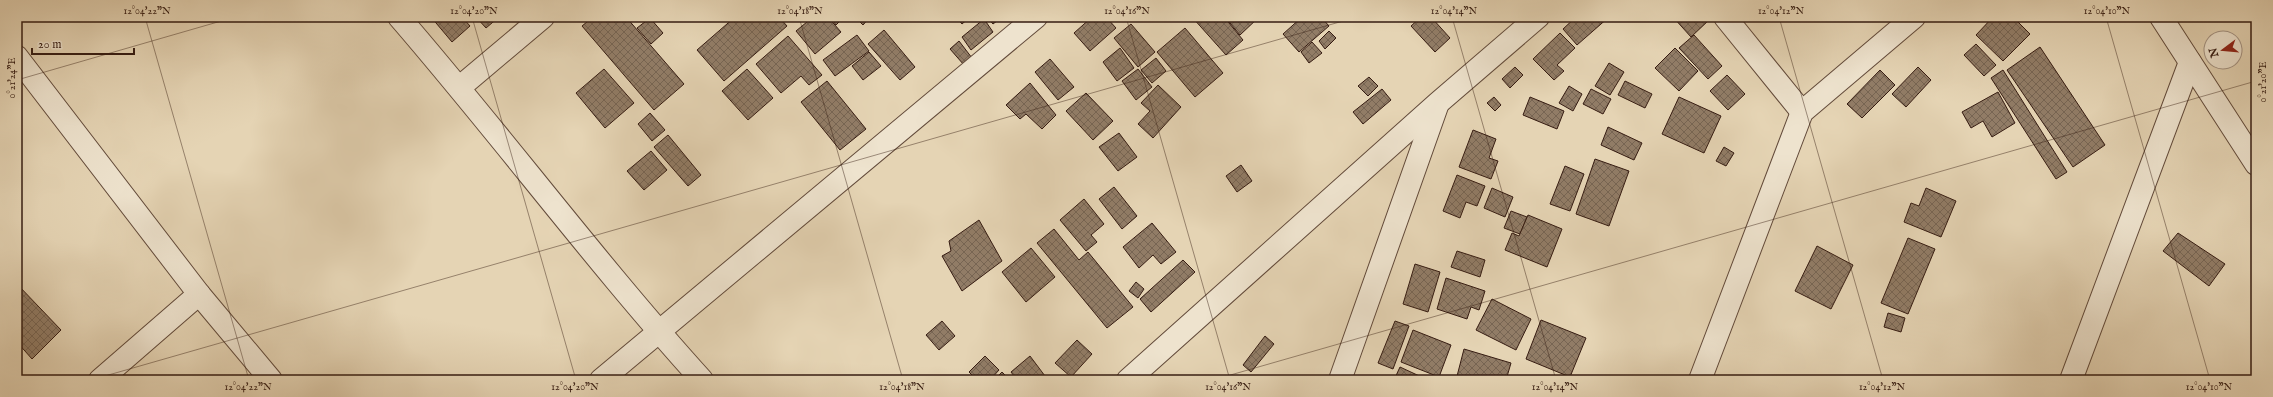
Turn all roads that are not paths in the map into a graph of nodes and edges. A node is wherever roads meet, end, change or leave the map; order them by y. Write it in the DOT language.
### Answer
graph roads {
  1 [pos="399,17"];
  2 [pos="543,17"];
  3 [pos="1036,17"];
  4 [pos="1538,17"];
  5 [pos="1726,17"];
  6 [pos="1914,17"];
  7 [pos="2161,17"];
  8 [pos="17,57"];
  9 [pos="2190,62"];
  10 [pos="460,87"];
  11 [pos="1438,103"];
  12 [pos="1802,112"];
  13 [pos="2256,164"];
  14 [pos="199,294"];
  15 [pos="658,331"];
  16 [pos="100,380"];
  17 [pos="271,380"];
  18 [pos="601,380"];
  19 [pos="702,380"];
  20 [pos="1128,380"];
  21 [pos="1340,380"];
  22 [pos="1700,380"];
  23 [pos="2071,380"];
  1 -- 10 [label="street"];
  2 -- 10 [label="street"];
  3 -- 15 [label="street"];
  4 -- 11 [label="street"];
  5 -- 12 [label="street"];
  6 -- 12 [label="street"];
  7 -- 9 [label="street"];
  8 -- 14 [label="street"];
  9 -- 13 [label="street"];
  9 -- 23 [label="street"];
  10 -- 15 [label="street"];
  11 -- 20 [label="street"];
  11 -- 21 [label="street"];
  12 -- 22 [label="street"];
  14 -- 16 [label="street"];
  14 -- 17 [label="street"];
  15 -- 18 [label="street"];
  15 -- 19 [label="street"];
}
